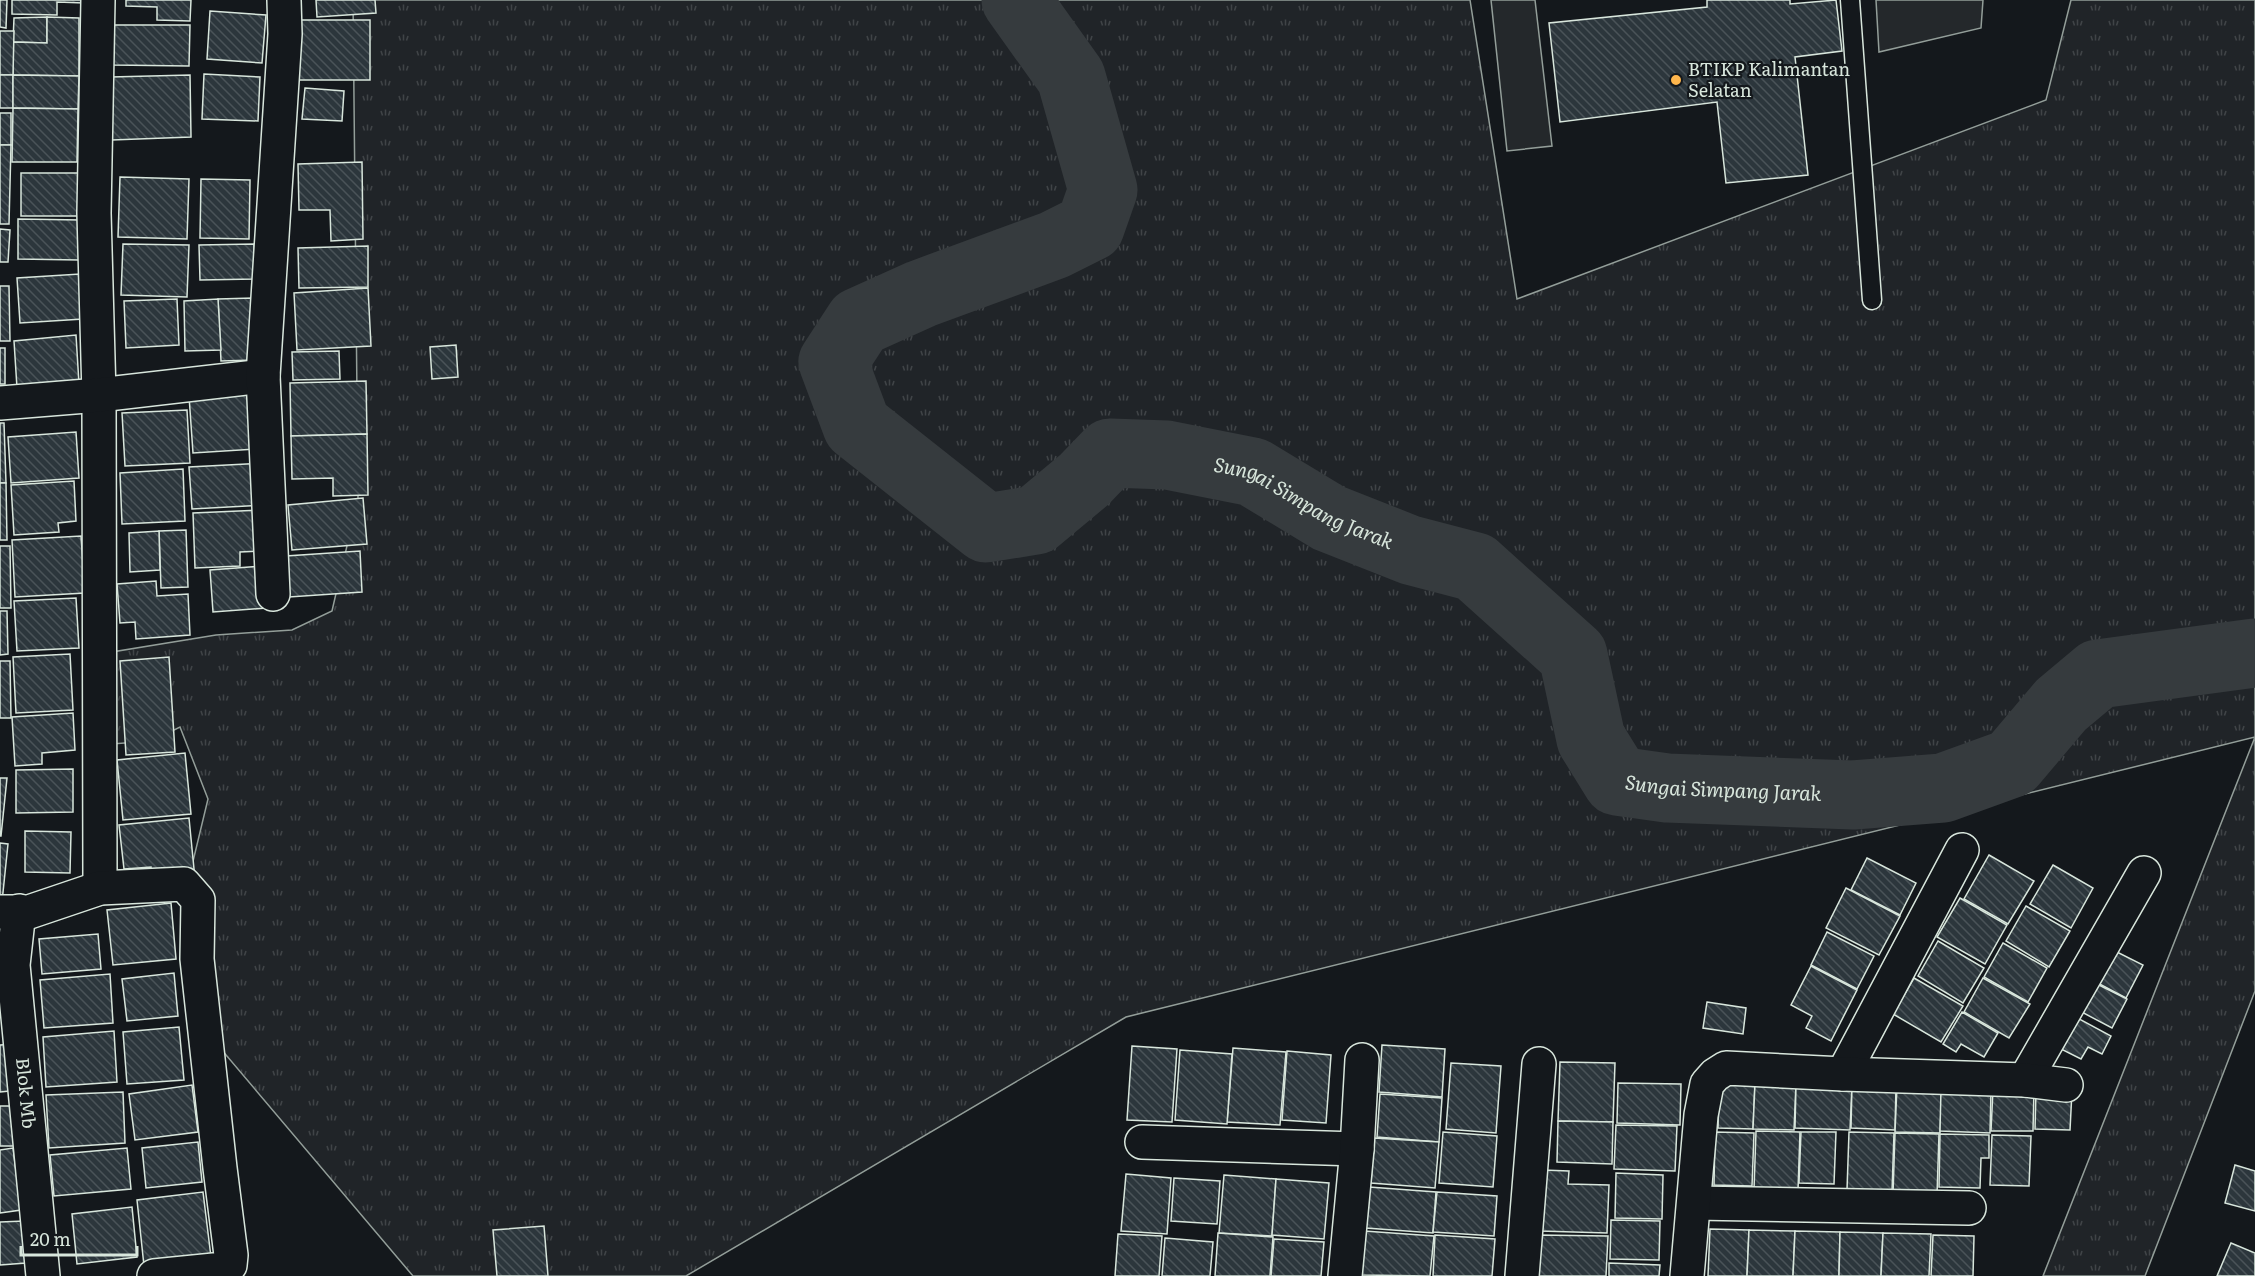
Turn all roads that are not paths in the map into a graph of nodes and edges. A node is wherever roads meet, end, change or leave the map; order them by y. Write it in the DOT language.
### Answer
graph roads {
  1 [pos="98,0"];
  2 [pos="284,0"];
  3 [pos="1850,0"];
  4 [pos="1872,300"];
  5 [pos="262,376"];
  6 [pos="99,395"];
  7 [pos="0,403"];
  8 [pos="273,594"];
  9 [pos="1962,850"];
  10 [pos="2144,873"];
  11 [pos="100,888"];
  12 [pos="9,912"];
  13 [pos="1362,1060"];
  14 [pos="1539,1064"];
  15 [pos="1843,1074"];
  16 [pos="2025,1080"];
  17 [pos="2066,1085"];
  18 [pos="1142,1142"];
  19 [pos="1357,1149"];
  20 [pos="1695,1203"];
  21 [pos="1969,1208"];
  22 [pos="43,1276"];
  23 [pos="154,1276"];
  24 [pos="1345,1276"];
  25 [pos="1522,1276"];
  26 [pos="1687,1276"];
  1 -- 6 [label="street"];
  2 -- 5 [label="street"];
  3 -- 4 [label="lane"];
  5 -- 6 [label="street"];
  5 -- 8 [label="street"];
  6 -- 7 [label="street"];
  6 -- 11 [label="street"];
  9 -- 15 [label="street"];
  10 -- 16 [label="street"];
  11 -- 12 [label="street"];
  11 -- 23 [label="street"];
  12 -- 22 [label="street, Blok Mb"];
  13 -- 19 [label="street"];
  14 -- 25 [label="street"];
  15 -- 16 [label="street"];
  15 -- 20 [label="street"];
  16 -- 17 [label="street"];
  18 -- 19 [label="street"];
  19 -- 24 [label="street"];
  20 -- 21 [label="street"];
  20 -- 26 [label="street"];
}
